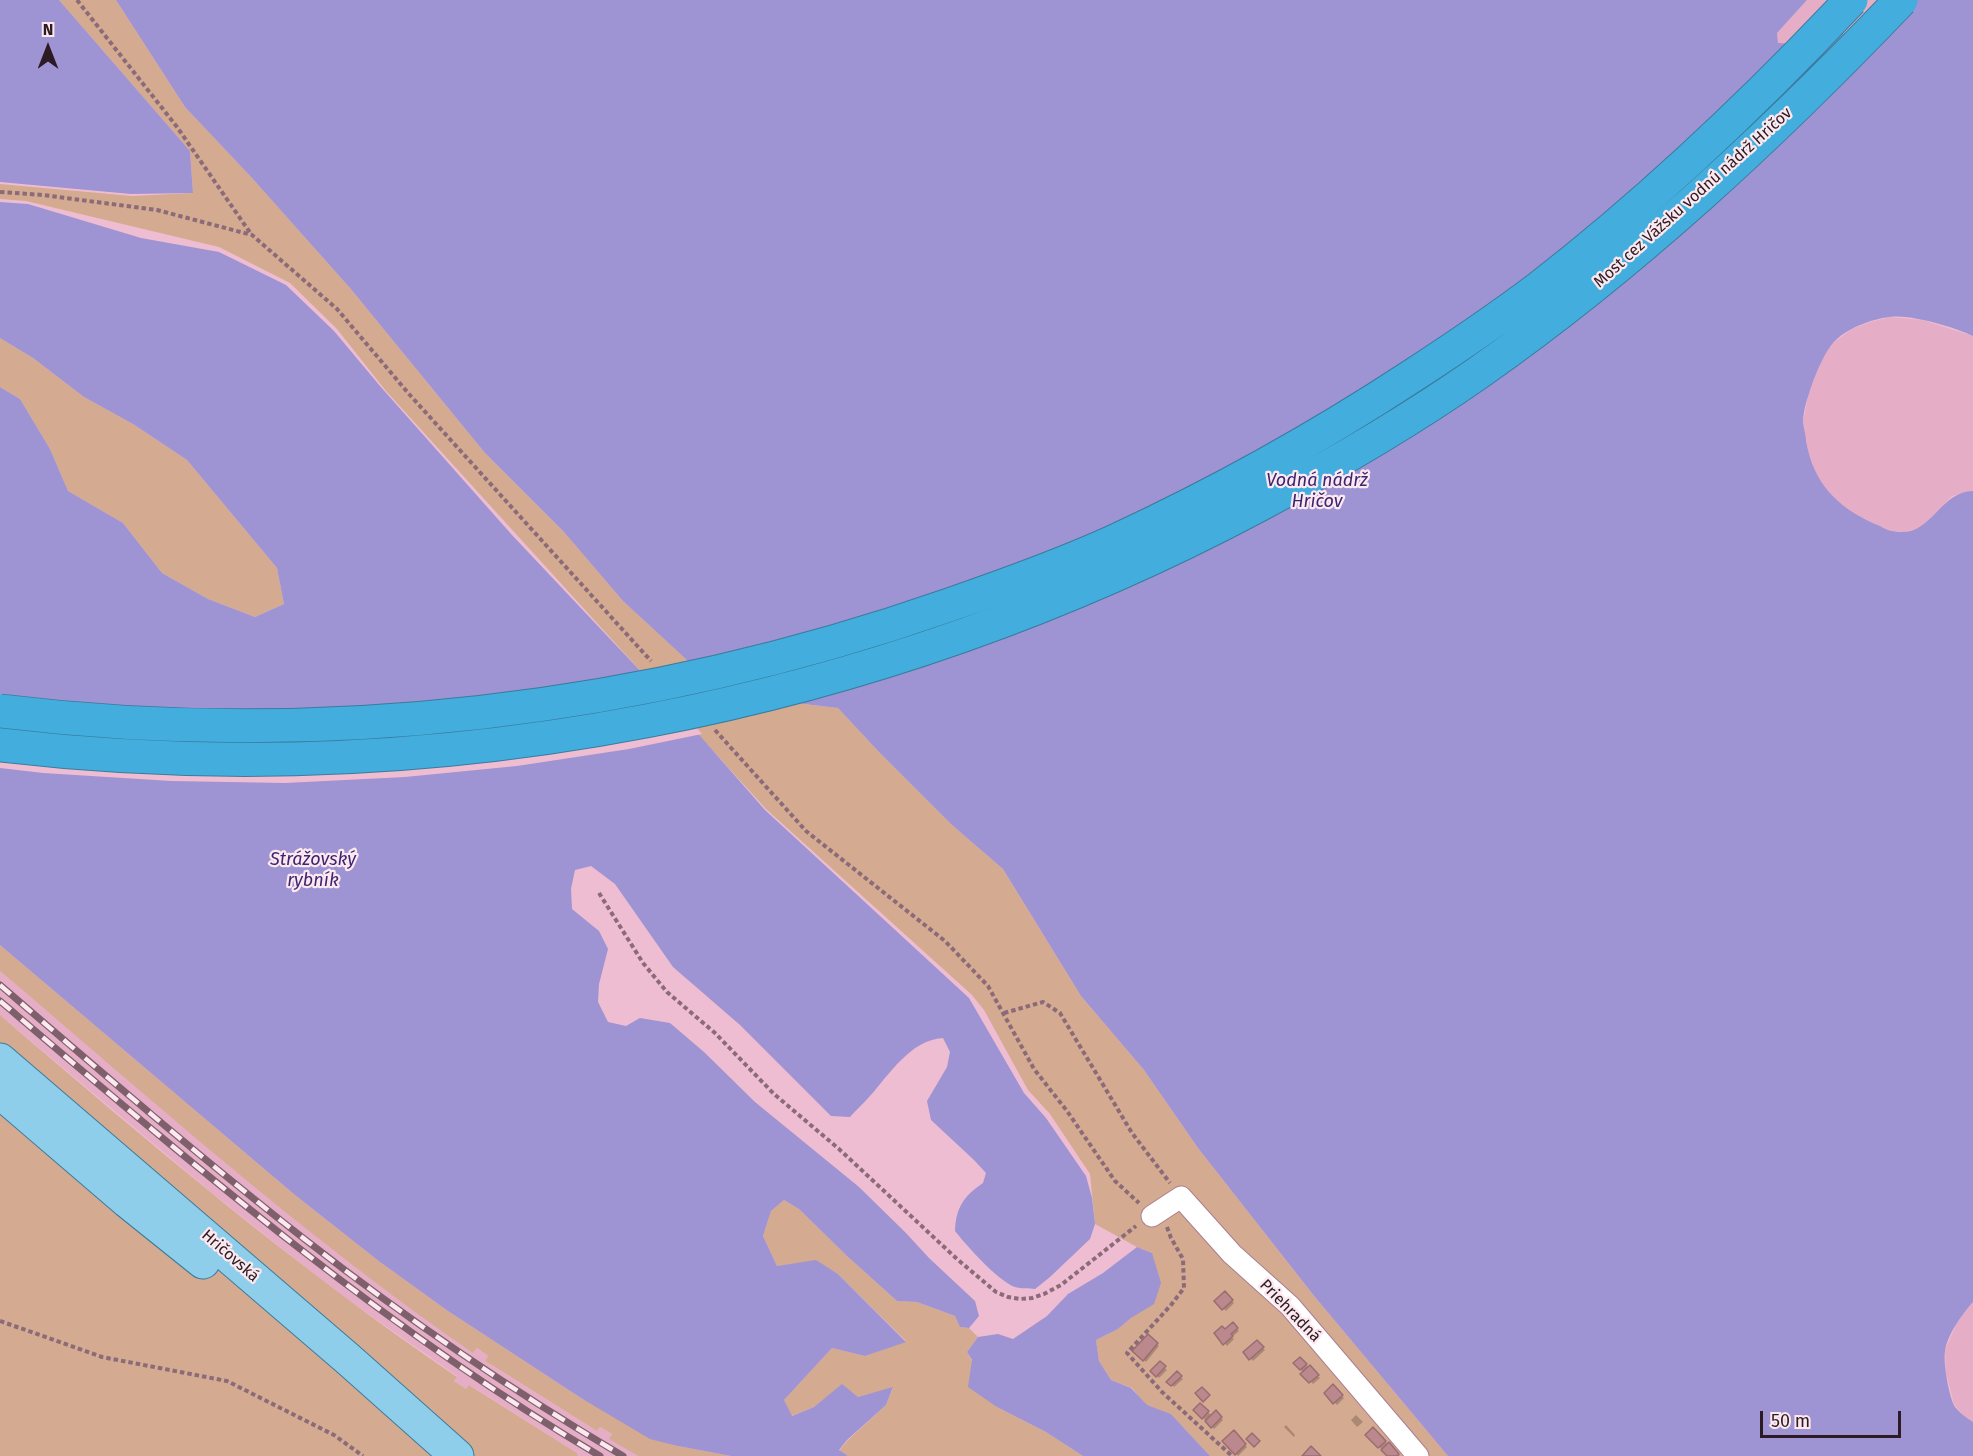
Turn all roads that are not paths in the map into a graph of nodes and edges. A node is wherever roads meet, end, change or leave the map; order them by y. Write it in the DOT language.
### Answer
graph roads {
  1 [pos="1851,0"];
  2 [pos="1901,0"];
  3 [pos="0,711"];
  4 [pos="0,745"];
  5 [pos="0,1060"];
  6 [pos="0,1092"];
  7 [pos="1152,1216"];
  8 [pos="426,1456"];
  9 [pos="457,1456"];
  10 [pos="1418,1456"];
  1 -- 3 [label="highway, Most cez Vážsku vodnú nádrž Hričov, bridge"];
  2 -- 4 [label="highway, Most cez Vážsku vodnú nádrž Hričov, bridge"];
  5 -- 9 [label="main road, Hričovská"];
  6 -- 8 [label="main road, Hričovská"];
  7 -- 10 [label="street, Priehradná"];
}
